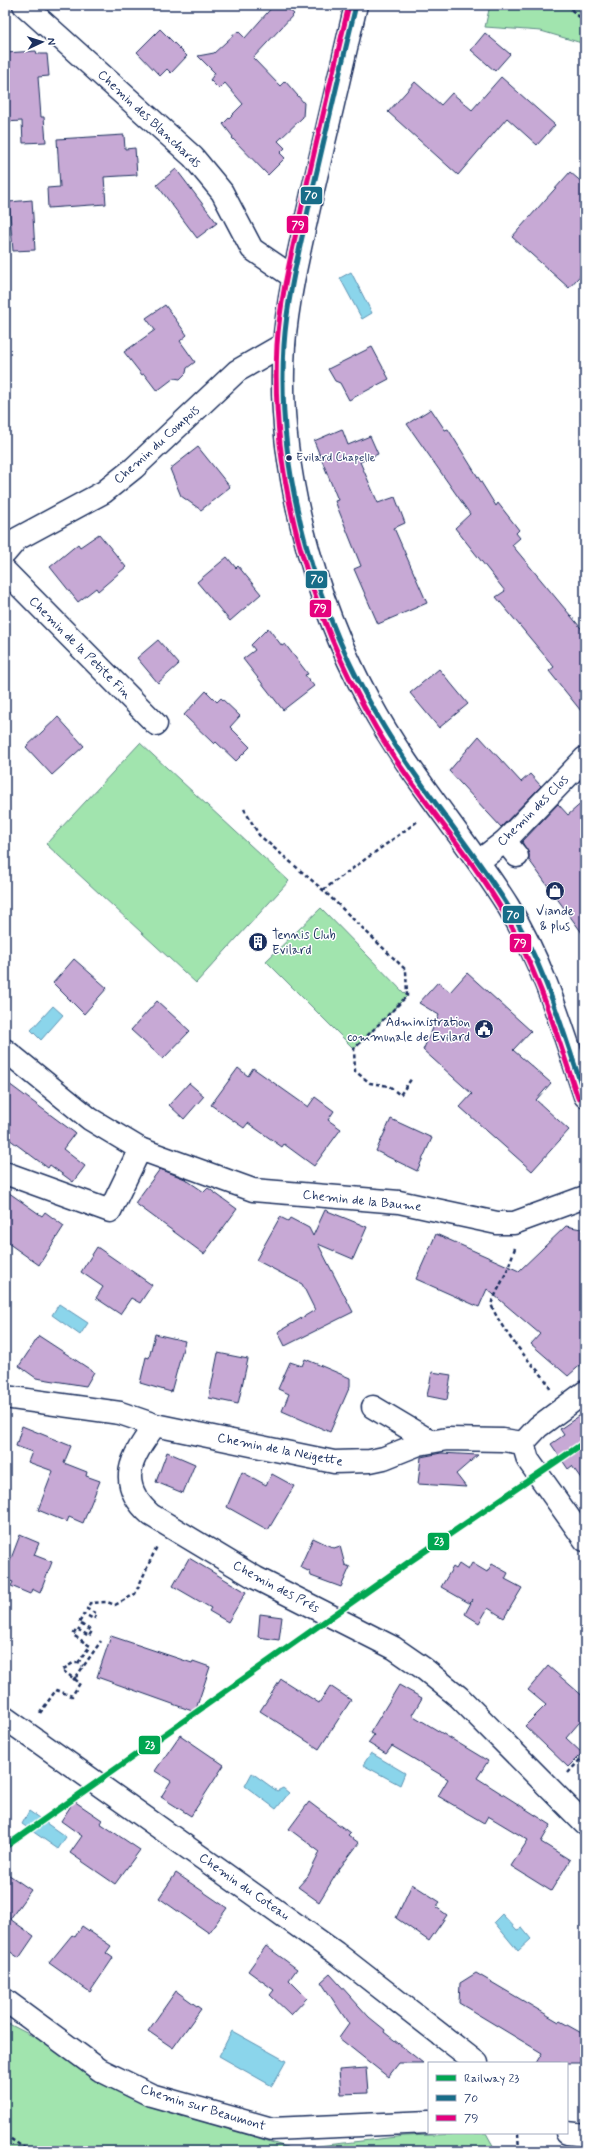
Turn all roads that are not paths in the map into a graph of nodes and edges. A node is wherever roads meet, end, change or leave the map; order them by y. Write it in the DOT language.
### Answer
graph roads {
  1 [pos="24,5"];
  2 [pos="356,5"];
  3 [pos="293,277"];
  4 [pos="284,344"];
  5 [pos="5,553"];
  6 [pos="5,571"];
  7 [pos="156,724"];
  8 [pos="585,758"];
  9 [pos="479,861"];
  10 [pos="5,1050"];
  11 [pos="585,1096"];
  12 [pos="140,1150"];
  13 [pos="5,1173"];
  14 [pos="585,1197"];
  15 [pos="585,1392"];
  16 [pos="5,1397"];
  17 [pos="373,1407"];
  18 [pos="155,1425"];
  19 [pos="430,1441"];
  20 [pos="526,1451"];
  21 [pos="585,1540"];
  22 [pos="5,1718"];
  23 [pos="585,1824"];
  24 [pos="5,2000"];
  25 [pos="476,2062"];
  26 [pos="428,2122"];
  27 [pos="568,2133"];
  28 [pos="585,2136"];
  1 -- 3 [label="street, Chemin des Blanchards"];
  2 -- 3 [label="street"];
  3 -- 4 [label="street"];
  4 -- 5 [label="street, Chemin du Compois"];
  4 -- 9 [label="street"];
  6 -- 7 [label="street, Chemin de la Petite Fin"];
  8 -- 9 [label="street, Chemin des Clos"];
  9 -- 11 [label="street"];
  10 -- 12 [label="street, Chemin de la Baume"];
  12 -- 13 [label="street"];
  12 -- 14 [label="street, Chemin de la Baume"];
  15 -- 20 [label="street"];
  16 -- 18 [label="street, Chemin de la Neigette"];
  17 -- 19 [label="street"];
  18 -- 19 [label="street, Chemin de la Neigette"];
  18 -- 23 [label="street, Chemin des Prés"];
  19 -- 20 [label="street, Chemin de la Neigette"];
  20 -- 21 [label="street"];
  22 -- 25 [label="street, Chemin du Coteau"];
  24 -- 26 [label="street, Chemin sur Beaumont"];
  27 -- 28 [label="street"];
}
